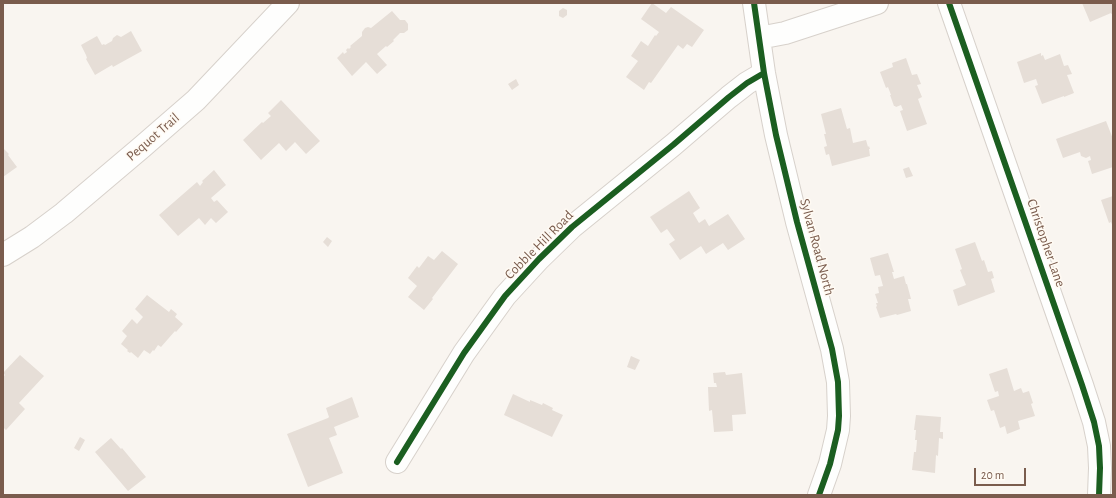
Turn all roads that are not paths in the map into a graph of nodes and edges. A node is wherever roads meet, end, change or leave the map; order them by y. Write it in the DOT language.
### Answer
graph roads {
  1 [pos="288,3"];
  2 [pos="754,3"];
  3 [pos="877,3"];
  4 [pos="949,3"];
  5 [pos="759,38"];
  6 [pos="764,73"];
  7 [pos="3,255"];
  8 [pos="397,462"];
  9 [pos="819,495"];
  10 [pos="1099,495"];
  1 -- 7 [label="street, Pequot Trail"];
  2 -- 5 [label="street, Sylvan Road North"];
  3 -- 5 [label="street"];
  4 -- 10 [label="street, Christopher Lane"];
  5 -- 6 [label="street, Sylvan Road North"];
  6 -- 8 [label="street, Cobble Hill Road"];
  6 -- 9 [label="street, Sylvan Road North"];
}
